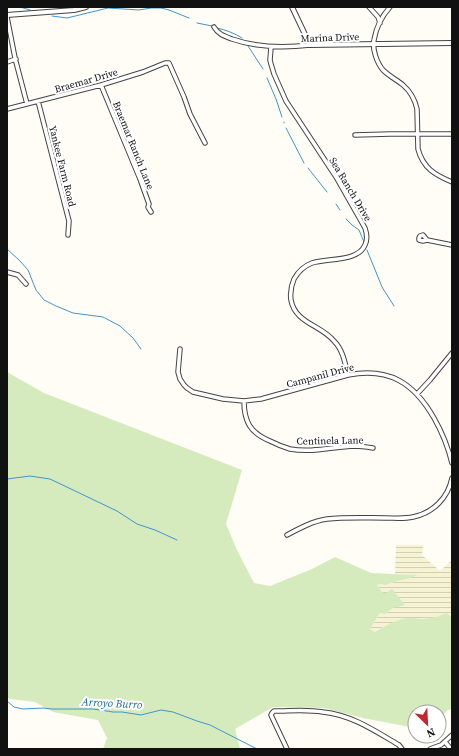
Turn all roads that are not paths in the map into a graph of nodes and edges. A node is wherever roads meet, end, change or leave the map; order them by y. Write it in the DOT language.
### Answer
graph roads {
  1 [pos="86,7"];
  2 [pos="292,7"];
  3 [pos="370,7"];
  4 [pos="390,7"];
  5 [pos="7,16"];
  6 [pos="380,22"];
  7 [pos="214,27"];
  8 [pos="452,43"];
  9 [pos="374,44"];
  10 [pos="310,45"];
  11 [pos="271,47"];
  12 [pos="16,59"];
  13 [pos="7,62"];
  14 [pos="102,85"];
  15 [pos="38,101"];
  16 [pos="27,104"];
  17 [pos="7,109"];
  18 [pos="418,134"];
  19 [pos="452,134"];
  20 [pos="355,135"];
  21 [pos="205,143"];
  22 [pos="452,182"];
  23 [pos="151,212"];
  24 [pos="68,235"];
  25 [pos="427,240"];
  26 [pos="452,245"];
  27 [pos="7,272"];
  28 [pos="26,284"];
  29 [pos="180,349"];
  30 [pos="452,353"];
  31 [pos="348,375"];
  32 [pos="417,394"];
  33 [pos="244,401"];
  34 [pos="373,448"];
  35 [pos="452,463"];
  36 [pos="452,478"];
  37 [pos="287,535"];
  38 [pos="441,744"];
  39 [pos="287,749"];
  40 [pos="402,749"];
  41 [pos="430,749"];
  1 -- 5 [label="street"];
  2 -- 10 [label="street"];
  3 -- 6 [label="street"];
  4 -- 6 [label="street"];
  5 -- 12 [label="street"];
  6 -- 9 [label="street"];
  7 -- 11 [label="street, Marina Drive"];
  8 -- 9 [label="street, Marina Drive"];
  9 -- 10 [label="street, Marina Drive"];
  9 -- 18 [label="street"];
  10 -- 11 [label="street, Marina Drive"];
  11 -- 31 [label="street, Sea Ranch Drive"];
  12 -- 13 [label="street"];
  12 -- 16 [label="street"];
  14 -- 15 [label="street, Braemar Drive"];
  14 -- 21 [label="street, Braemar Drive"];
  14 -- 23 [label="street, Braemar Ranch Lane"];
  15 -- 16 [label="street, Braemar Drive"];
  15 -- 24 [label="street, Yankee Farm Road"];
  16 -- 17 [label="street, Braemar Drive"];
  18 -- 19 [label="street"];
  18 -- 20 [label="street"];
  18 -- 22 [label="street"];
  25 -- 26 [label="street"];
  27 -- 28 [label="street"];
  29 -- 33 [label="street, Campanil Drive"];
  30 -- 32 [label="street"];
  31 -- 32 [label="street, Campanil Drive"];
  31 -- 33 [label="street, Campanil Drive"];
  32 -- 35 [label="street, Campanil Drive"];
  33 -- 34 [label="street, Centinela Lane"];
  36 -- 37 [label="street"];
  38 -- 41 [label="street"];
  39 -- 40 [label="street"];
}
